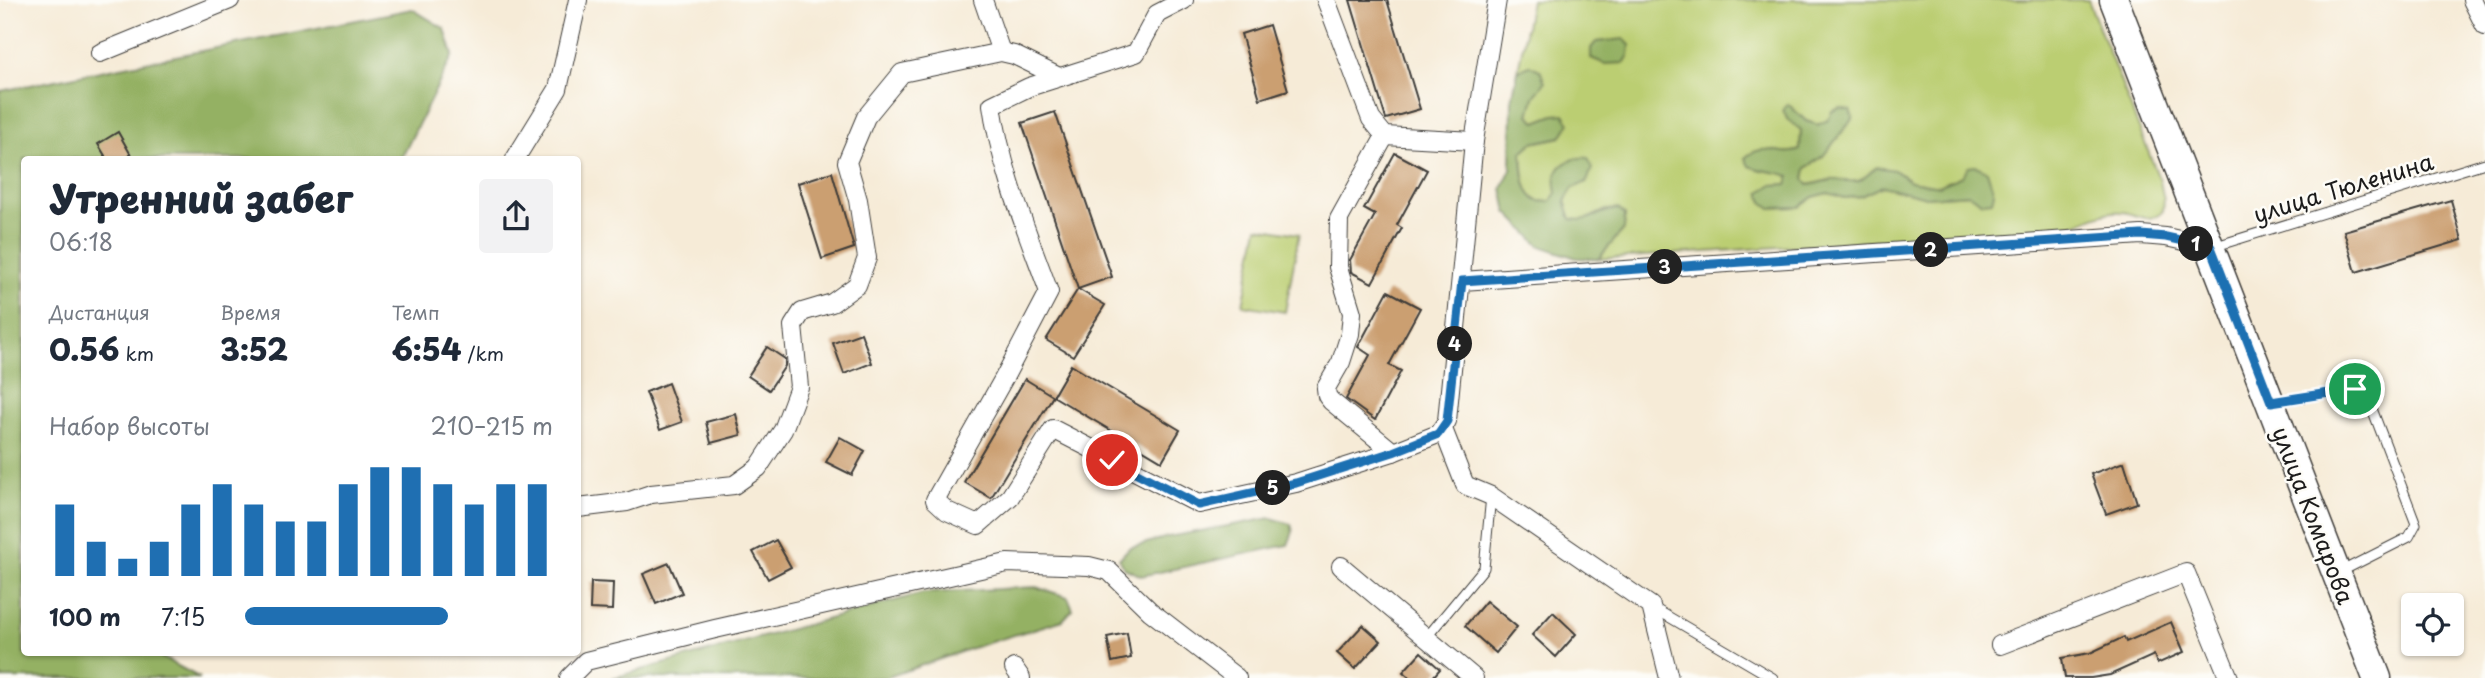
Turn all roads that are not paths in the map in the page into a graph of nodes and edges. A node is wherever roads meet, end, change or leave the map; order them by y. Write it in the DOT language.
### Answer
graph roads {
  1 [pos="230,0"];
  2 [pos="578,0"];
  3 [pos="983,0"];
  4 [pos="1184,0"];
  5 [pos="1326,0"];
  6 [pos="1497,0"];
  7 [pos="2114,0"];
  8 [pos="2472,0"];
  9 [pos="1151,7"];
  10 [pos="2485,26"];
  11 [pos="1001,52"];
  12 [pos="100,53"];
  13 [pos="1059,77"];
  14 [pos="1385,136"];
  15 [pos="1474,141"];
  16 [pos="517,156"];
  17 [pos="2485,163"];
  18 [pos="2211,247"];
  19 [pos="1462,281"];
  20 [pos="2271,402"];
  21 [pos="1443,429"];
  22 [pos="1393,452"];
  23 [pos="1491,496"];
  24 [pos="581,508"];
  25 [pos="1341,566"];
  26 [pos="2337,574"];
  27 [pos="1651,606"];
  28 [pos="1426,638"];
  29 [pos="2000,645"];
  30 [pos="569,678"];
  31 [pos="1237,678"];
  32 [pos="1474,678"];
  33 [pos="1669,678"];
  34 [pos="1773,678"];
  35 [pos="2229,678"];
  36 [pos="2377,678"];
  1 -- 12 [label="street"];
  2 -- 16 [label="street"];
  3 -- 11 [label="street"];
  4 -- 9 [label="street"];
  5 -- 14 [label="street"];
  6 -- 15 [label="street"];
  7 -- 18 [label="main road, улица Комарова"];
  8 -- 10 [label="street"];
  9 -- 13 [label="street"];
  11 -- 13 [label="street"];
  11 -- 24 [label="street"];
  13 -- 22 [label="street"];
  14 -- 15 [label="street"];
  14 -- 22 [label="street"];
  15 -- 19 [label="street"];
  17 -- 18 [label="lane, улица Тюленина"];
  18 -- 19 [label="street"];
  18 -- 20 [label="main road, улица Комарова"];
  19 -- 21 [label="street"];
  20 -- 26 [label="main road, улица Комарова"];
  20 -- 26 [label="lane"];
  21 -- 22 [label="street"];
  21 -- 23 [label="street"];
  23 -- 27 [label="street"];
  23 -- 28 [label="lane"];
  25 -- 28 [label="street"];
  26 -- 36 [label="main road, улица Комарова"];
  27 -- 33 [label="street"];
  27 -- 34 [label="lane"];
  28 -- 32 [label="street"];
  29 -- 35 [label="street"];
  30 -- 31 [label="street"];
}
